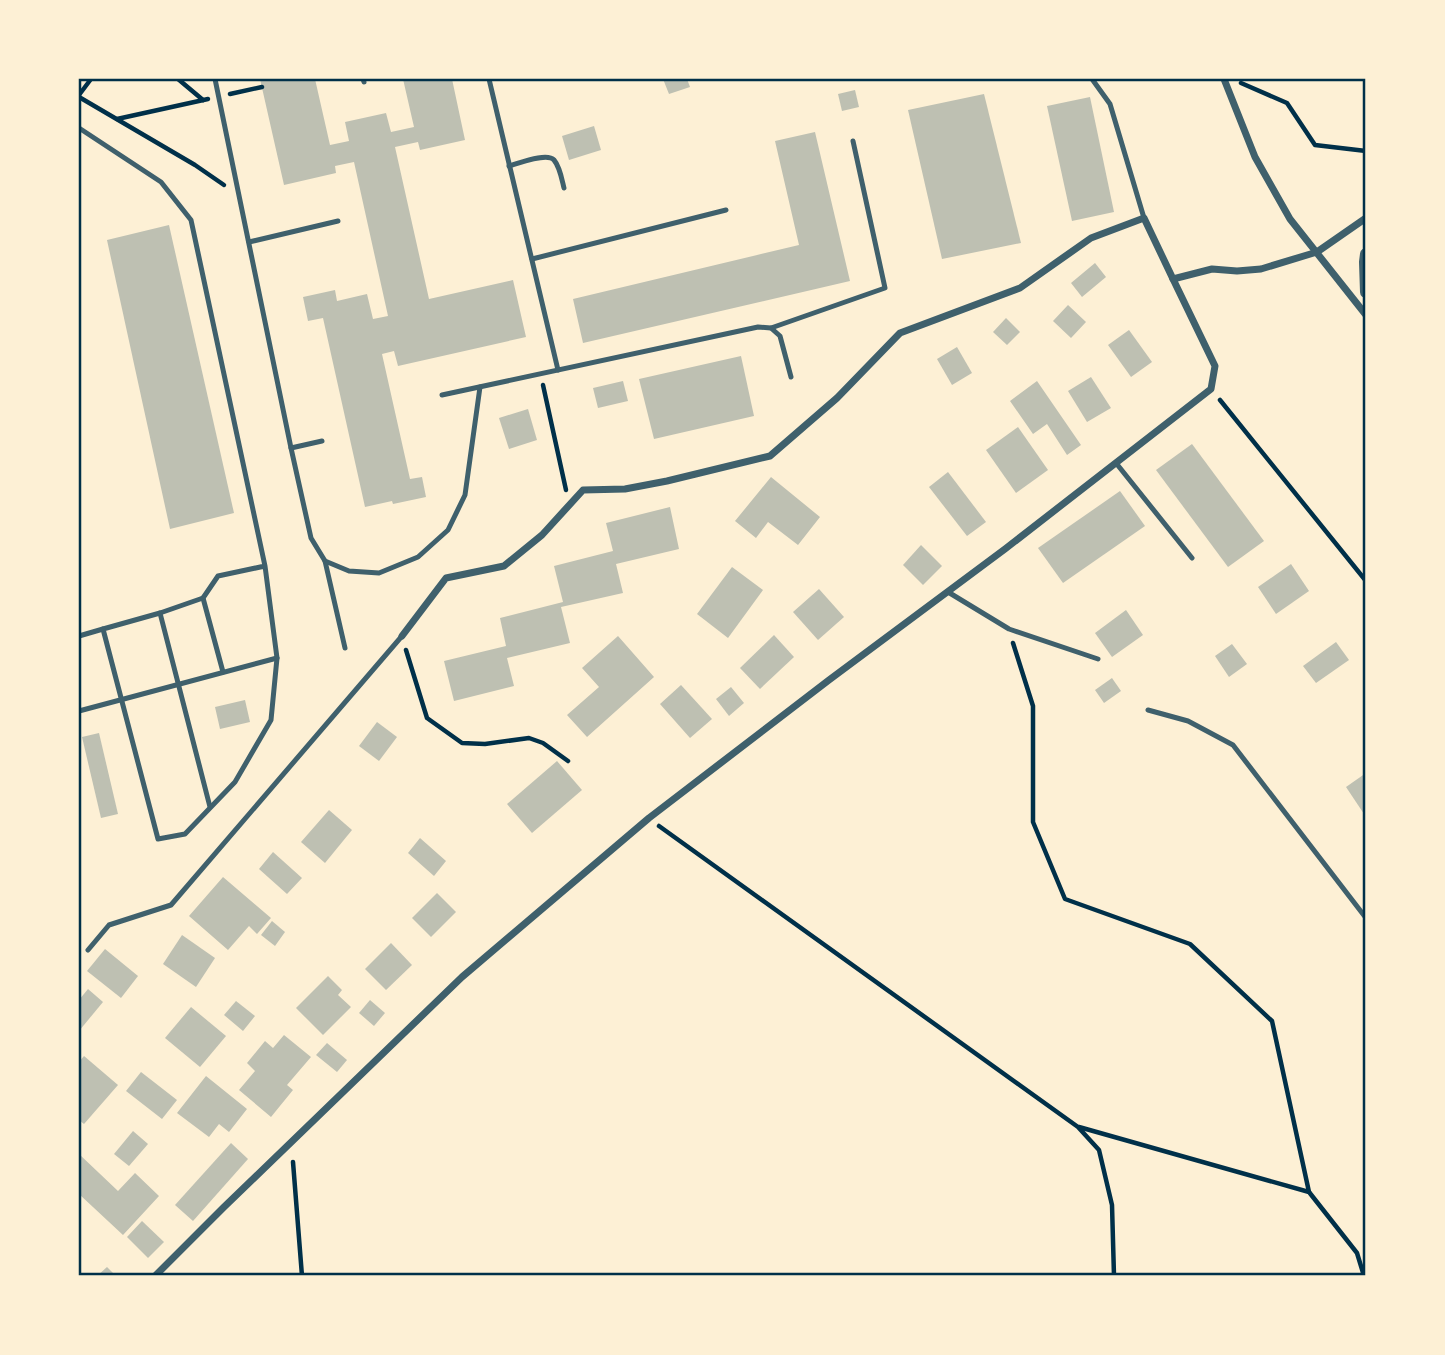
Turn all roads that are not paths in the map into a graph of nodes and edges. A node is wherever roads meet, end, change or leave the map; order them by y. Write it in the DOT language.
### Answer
graph roads {
  1 [pos="215,79"];
  2 [pos="489,79"];
  3 [pos="1092,79"];
  4 [pos="1224,79"];
  5 [pos="79,128"];
  6 [pos="853,141"];
  7 [pos="509,166"];
  8 [pos="564,188"];
  9 [pos="726,211"];
  10 [pos="1144,218"];
  11 [pos="1366,218"];
  12 [pos="338,221"];
  13 [pos="249,242"];
  14 [pos="1317,252"];
  15 [pos="1366,254"];
  16 [pos="532,260"];
  17 [pos="1173,279"];
  18 [pos="1366,292"];
  19 [pos="1366,315"];
  20 [pos="771,328"];
  21 [pos="558,370"];
  22 [pos="791,377"];
  23 [pos="480,387"];
  24 [pos="442,395"];
  25 [pos="322,441"];
  26 [pos="291,448"];
  27 [pos="1116,463"];
  28 [pos="1192,558"];
  29 [pos="325,561"];
  30 [pos="265,566"];
  31 [pos="948,592"];
  32 [pos="203,598"];
  33 [pos="160,613"];
  34 [pos="103,629"];
  35 [pos="79,636"];
  36 [pos="402,636"];
  37 [pos="345,648"];
  38 [pos="277,658"];
  39 [pos="1098,659"];
  40 [pos="223,672"];
  41 [pos="179,684"];
  42 [pos="122,700"];
  43 [pos="79,710"];
  44 [pos="1148,710"];
  45 [pos="211,807"];
  46 [pos="1366,918"];
  47 [pos="88,950"];
  48 [pos="156,1276"];
  1 -- 13 [label="lane"];
  2 -- 7 [label="lane"];
  3 -- 10 [label="lane"];
  4 -- 14 [label="street"];
  5 -- 30 [label="lane"];
  6 -- 20 [label="lane"];
  7 -- 8 [label="lane"];
  7 -- 16 [label="lane"];
  9 -- 16 [label="lane"];
  10 -- 17 [label="street"];
  10 -- 36 [label="street"];
  11 -- 14 [label="street"];
  12 -- 13 [label="lane"];
  13 -- 26 [label="lane"];
  14 -- 17 [label="street"];
  14 -- 19 [label="street"];
  15 -- 18 [label="street"];
  16 -- 21 [label="lane"];
  17 -- 27 [label="street"];
  20 -- 21 [label="lane"];
  20 -- 22 [label="lane"];
  21 -- 23 [label="lane"];
  23 -- 24 [label="lane"];
  23 -- 29 [label="lane"];
  25 -- 26 [label="lane"];
  26 -- 29 [label="lane"];
  27 -- 28 [label="lane"];
  27 -- 31 [label="street"];
  29 -- 37 [label="lane"];
  30 -- 32 [label="lane"];
  30 -- 38 [label="lane"];
  31 -- 39 [label="lane"];
  31 -- 48 [label="street"];
  32 -- 33 [label="lane"];
  32 -- 40 [label="lane"];
  33 -- 34 [label="lane"];
  33 -- 41 [label="lane"];
  34 -- 35 [label="lane"];
  34 -- 42 [label="lane"];
  36 -- 47 [label="lane"];
  38 -- 40 [label="lane"];
  38 -- 45 [label="lane"];
  40 -- 41 [label="lane"];
  41 -- 42 [label="lane"];
  41 -- 45 [label="lane"];
  42 -- 43 [label="lane"];
  42 -- 45 [label="lane"];
  44 -- 46 [label="lane"];
}
